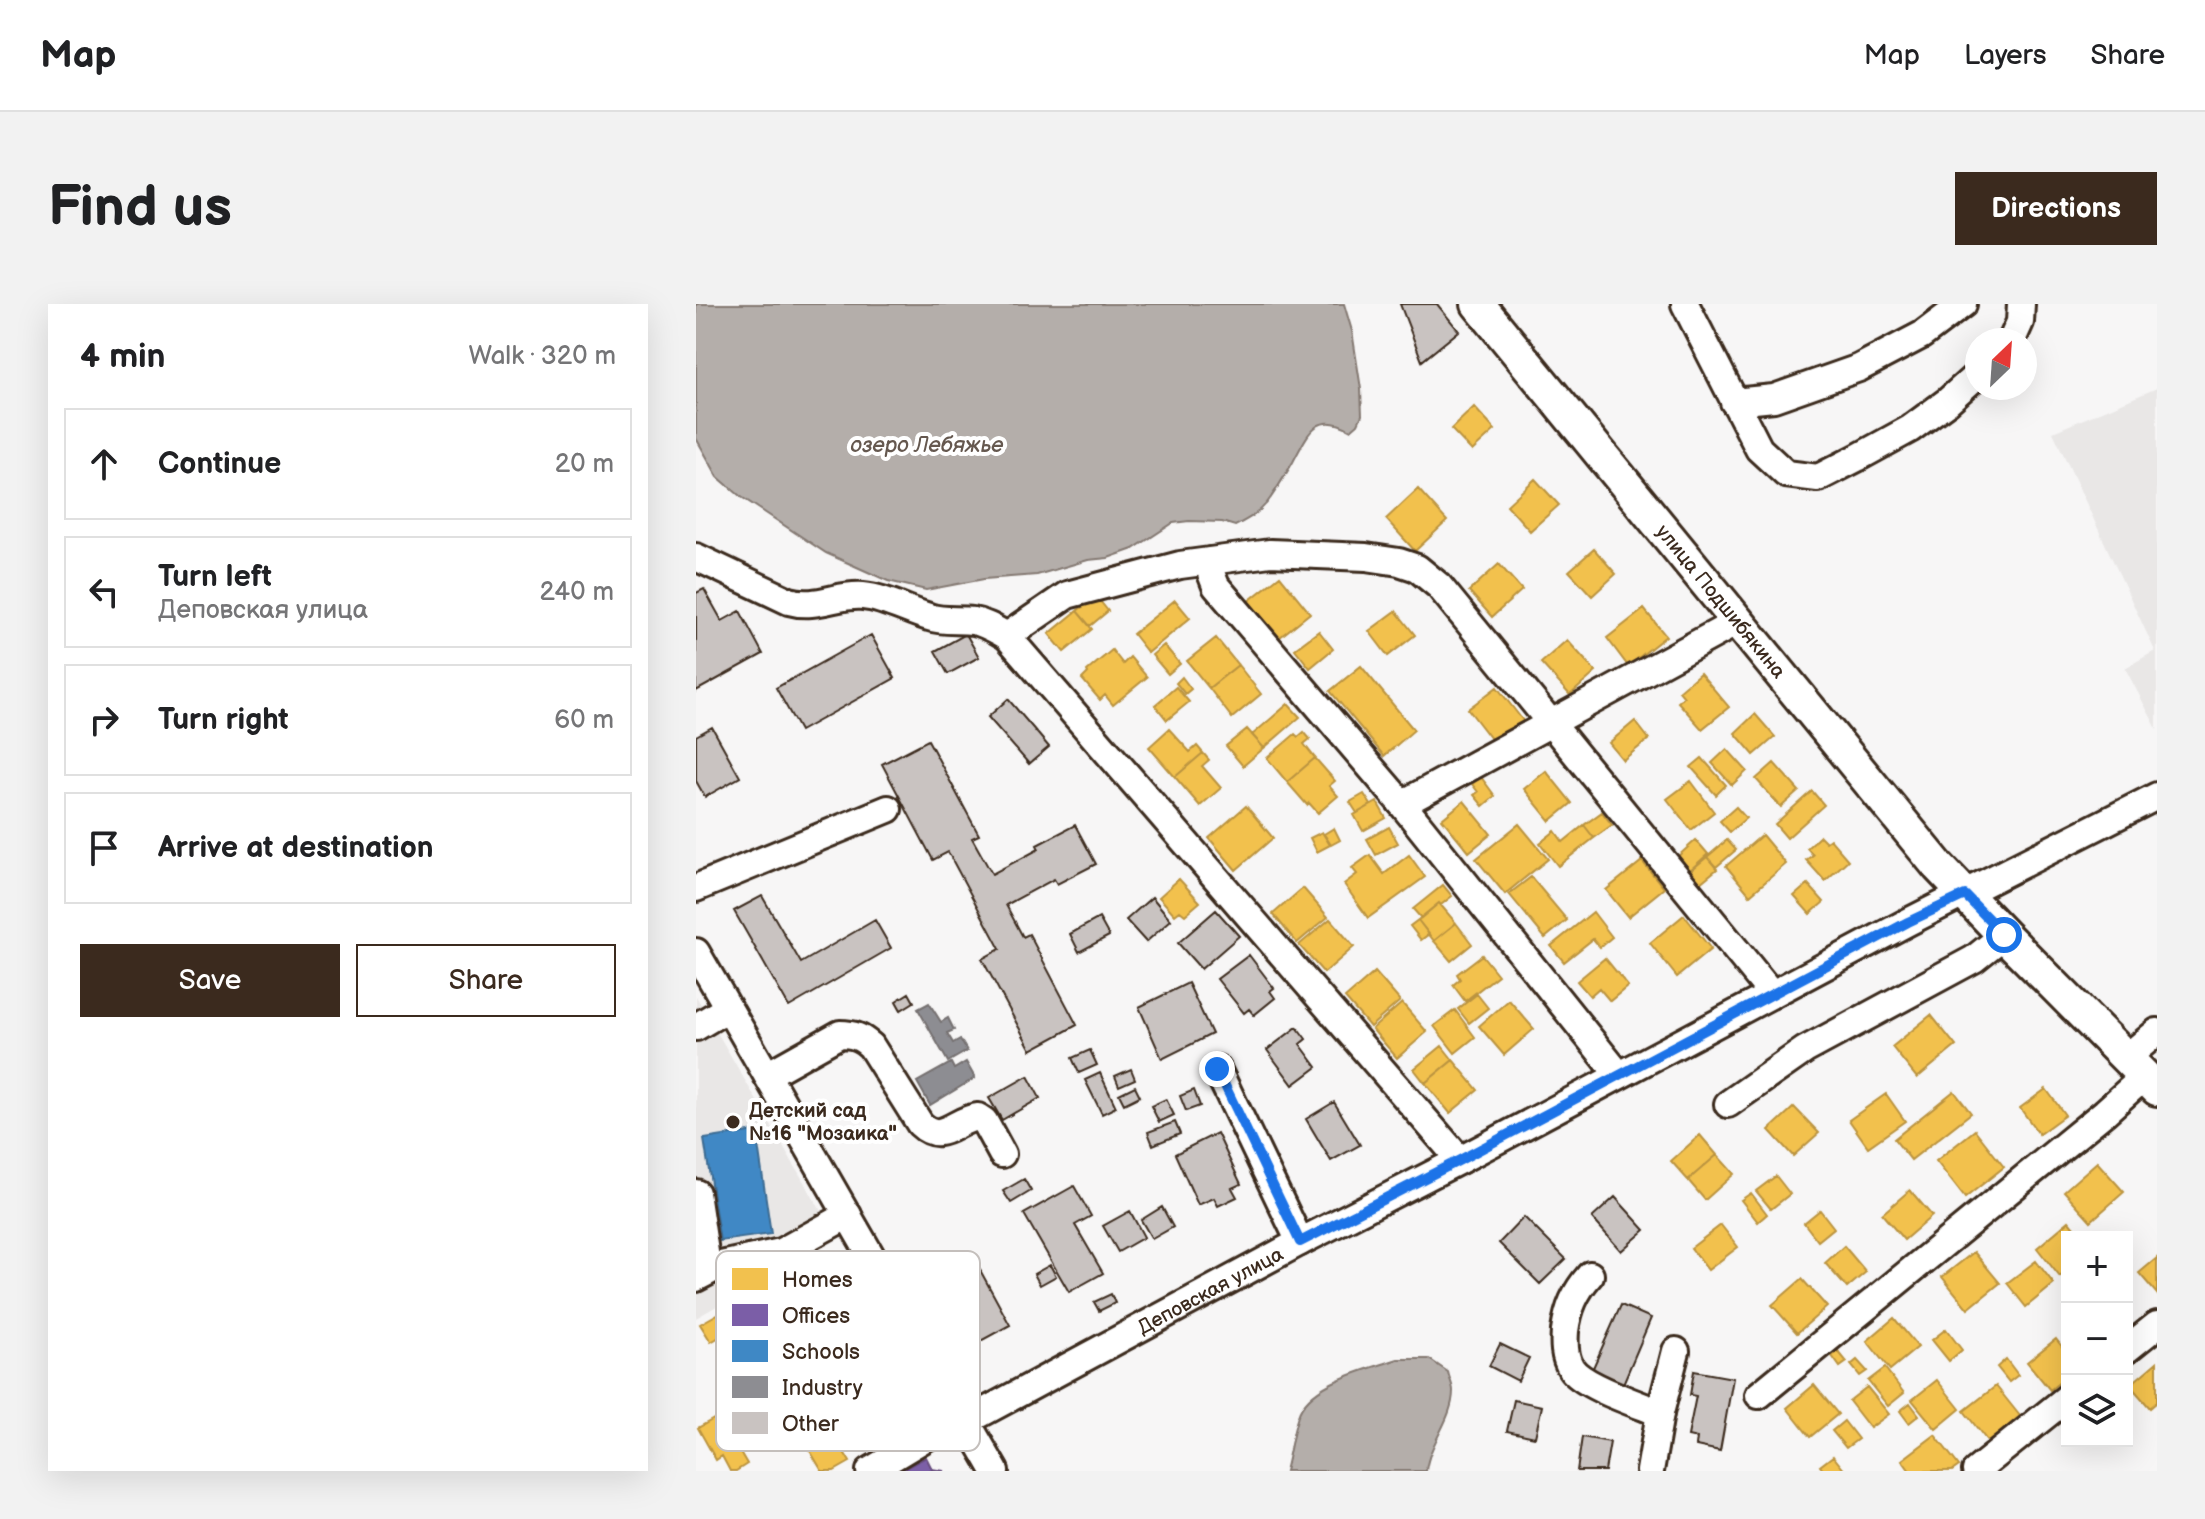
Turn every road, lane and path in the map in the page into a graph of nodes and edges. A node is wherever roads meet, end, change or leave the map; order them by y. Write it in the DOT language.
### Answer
graph roads {
  1 [pos="1478,304"];
  2 [pos="1685,304"];
  3 [pos="1963,304"];
  4 [pos="2021,304"];
  5 [pos="2017,328"];
  6 [pos="1965,386"];
  7 [pos="1734,402"];
  8 [pos="696,557"];
  9 [pos="1211,561"];
  10 [pos="1739,621"];
  11 [pos="1007,636"];
  12 [pos="1550,722"];
  13 [pos="2157,796"];
  14 [pos="1402,804"];
  15 [pos="888,809"];
  16 [pos="696,888"];
  17 [pos="1965,895"];
  18 [pos="2004,935"];
  19 [pos="696,954"];
  20 [pos="1772,994"];
  21 [pos="728,1008"];
  22 [pos="696,1027"];
  23 [pos="2157,1032"];
  24 [pos="1217,1069"];
  25 [pos="767,1075"];
  26 [pos="1619,1075"];
  27 [pos="2142,1075"];
  28 [pos="1728,1104"];
  29 [pos="1002,1154"];
  30 [pos="1460,1160"];
  31 [pos="696,1193"];
  32 [pos="848,1215"];
  33 [pos="1300,1242"];
  34 [pos="783,1251"];
  35 [pos="869,1251"];
  36 [pos="703,1273"];
  37 [pos="1590,1275"];
  38 [pos="2157,1325"];
  39 [pos="2133,1344"];
  40 [pos="1676,1351"];
  41 [pos="1759,1395"];
  42 [pos="2061,1403"];
  43 [pos="980,1410"];
  44 [pos="1660,1413"];
  45 [pos="980,1444"];
  46 [pos="906,1451"];
  47 [pos="870,1471"];
  48 [pos="995,1471"];
  49 [pos="1650,1471"];
  50 [pos="1976,1471"];
  1 -- 10 [label="main road, улица Подшибякина"];
  2 -- 7 [label="street"];
  3 -- 7 [label="street"];
  4 -- 5 [label="street"];
  6 -- 7 [label="street"];
  8 -- 11 [label="street"];
  9 -- 11 [label="street"];
  9 -- 12 [label="street"];
  9 -- 14 [label="street"];
  10 -- 12 [label="street"];
  10 -- 17 [label="main road, улица Подшибякина"];
  11 -- 30 [label="street"];
  12 -- 14 [label="street"];
  12 -- 20 [label="street"];
  13 -- 17 [label="street, Деповская улица"];
  14 -- 26 [label="street"];
  15 -- 16 [label="street"];
  17 -- 18 [label="main road, улица Подшибякина"];
  17 -- 20 [label="street, Деповская улица"];
  18 -- 27 [label="main road, улица Подшибякина"];
  18 -- 28 [label="street"];
  19 -- 21 [label="street"];
  20 -- 26 [label="street, Деповская улица"];
  21 -- 22 [label="street"];
  21 -- 25 [label="street"];
  23 -- 27 [label="street"];
  24 -- 33 [label="street"];
  25 -- 29 [label="street"];
  25 -- 32 [label="street"];
  26 -- 30 [label="street, Деповская улица"];
  27 -- 41 [label="street"];
  30 -- 33 [label="street, Деповская улица"];
  31 -- 36 [label="street"];
  32 -- 34 [label="street"];
  32 -- 35 [label="street"];
  33 -- 43 [label="street, Деповская улица"];
  37 -- 44 [label="street"];
  38 -- 39 [label="street"];
  40 -- 44 [label="street"];
  42 -- 50 [label="street"];
  44 -- 49 [label="street"];
  45 -- 48 [label="street"];
  46 -- 47 [label="street, Деповская улица"];
}
